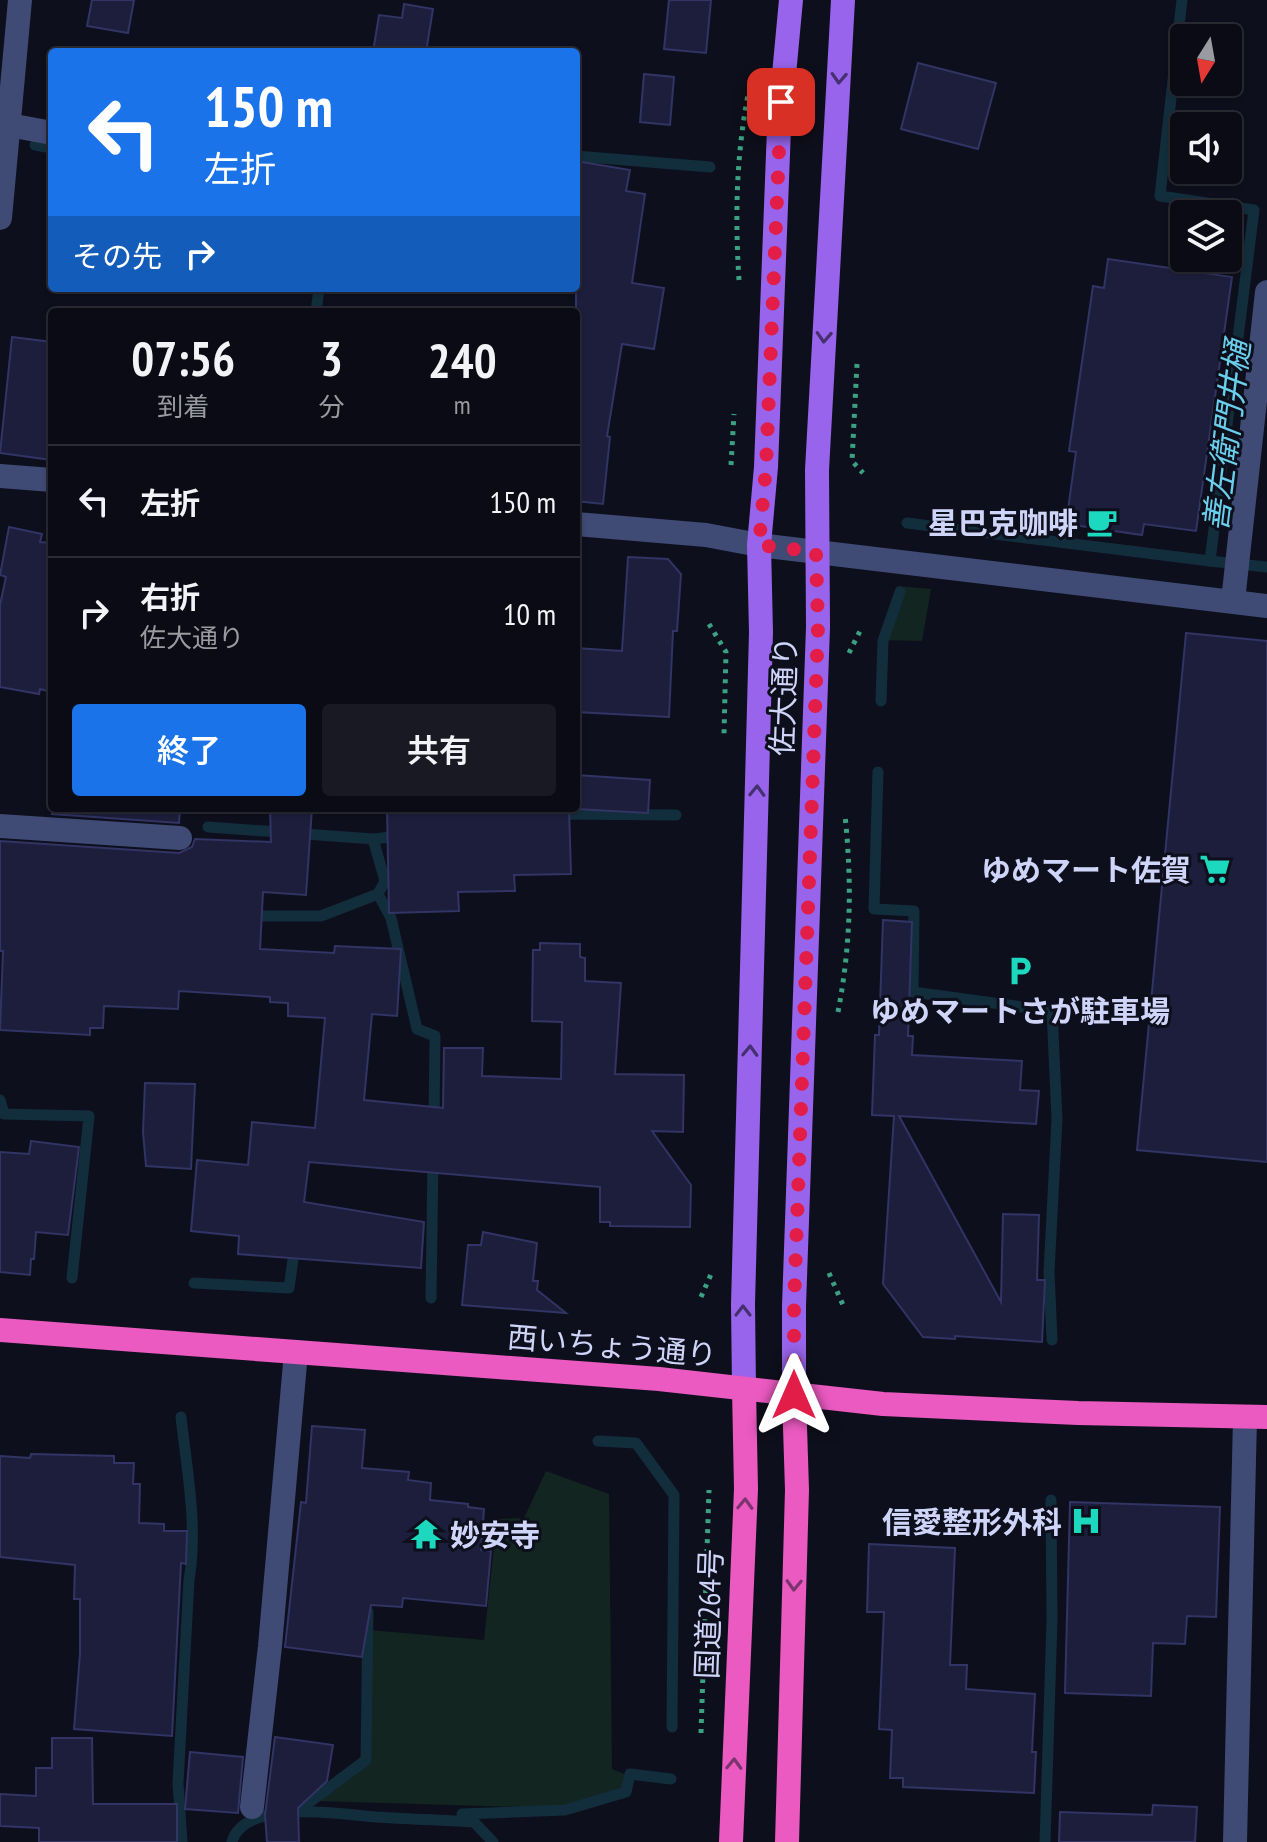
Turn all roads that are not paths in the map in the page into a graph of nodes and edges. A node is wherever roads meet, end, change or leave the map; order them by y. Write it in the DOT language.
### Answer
graph roads {
  1 [pos="20,0"];
  2 [pos="791,0"];
  3 [pos="843,0"];
  4 [pos="7,110"];
  5 [pos="48,131"];
  6 [pos="0,218"];
  7 [pos="1267,292"];
  8 [pos="0,476"];
  9 [pos="48,480"];
  10 [pos="580,524"];
  11 [pos="759,545"];
  12 [pos="816,552"];
  13 [pos="1233,591"];
  14 [pos="1267,606"];
  15 [pos="0,826"];
  16 [pos="180,838"];
  17 [pos="0,1330"];
  18 [pos="296,1352"];
  19 [pos="744,1389"];
  20 [pos="794,1395"];
  21 [pos="1256,1418"];
  22 [pos="252,1807"];
  23 [pos="731,1842"];
  24 [pos="787,1842"];
  25 [pos="1235,1842"];
  1 -- 4 [label="street"];
  2 -- 11 [label="main road, 佐大通り"];
  3 -- 12 [label="main road, 佐大通り, one-way"];
  4 -- 5 [label="street"];
  4 -- 6 [label="street"];
  7 -- 13 [label="street"];
  8 -- 9 [label="street"];
  10 -- 11 [label="street"];
  11 -- 12 [label="street"];
  19 -- 11 [label="main road, 佐大通り, one-way"];
  12 -- 13 [label="street"];
  12 -- 20 [label="main road, 佐大通り"];
  13 -- 14 [label="street"];
  15 -- 16 [label="street"];
  17 -- 18 [label="highway, 西いちょう通り"];
  18 -- 19 [label="highway, 西いちょう通り"];
  18 -- 22 [label="street"];
  19 -- 20 [label="highway, 西いちょう通り"];
  23 -- 19 [label="highway, 国道264号, one-way"];
  20 -- 21 [label="highway, 西いちょう通り"];
  20 -- 24 [label="highway, one-way"];
  21 -- 25 [label="street"];
}
